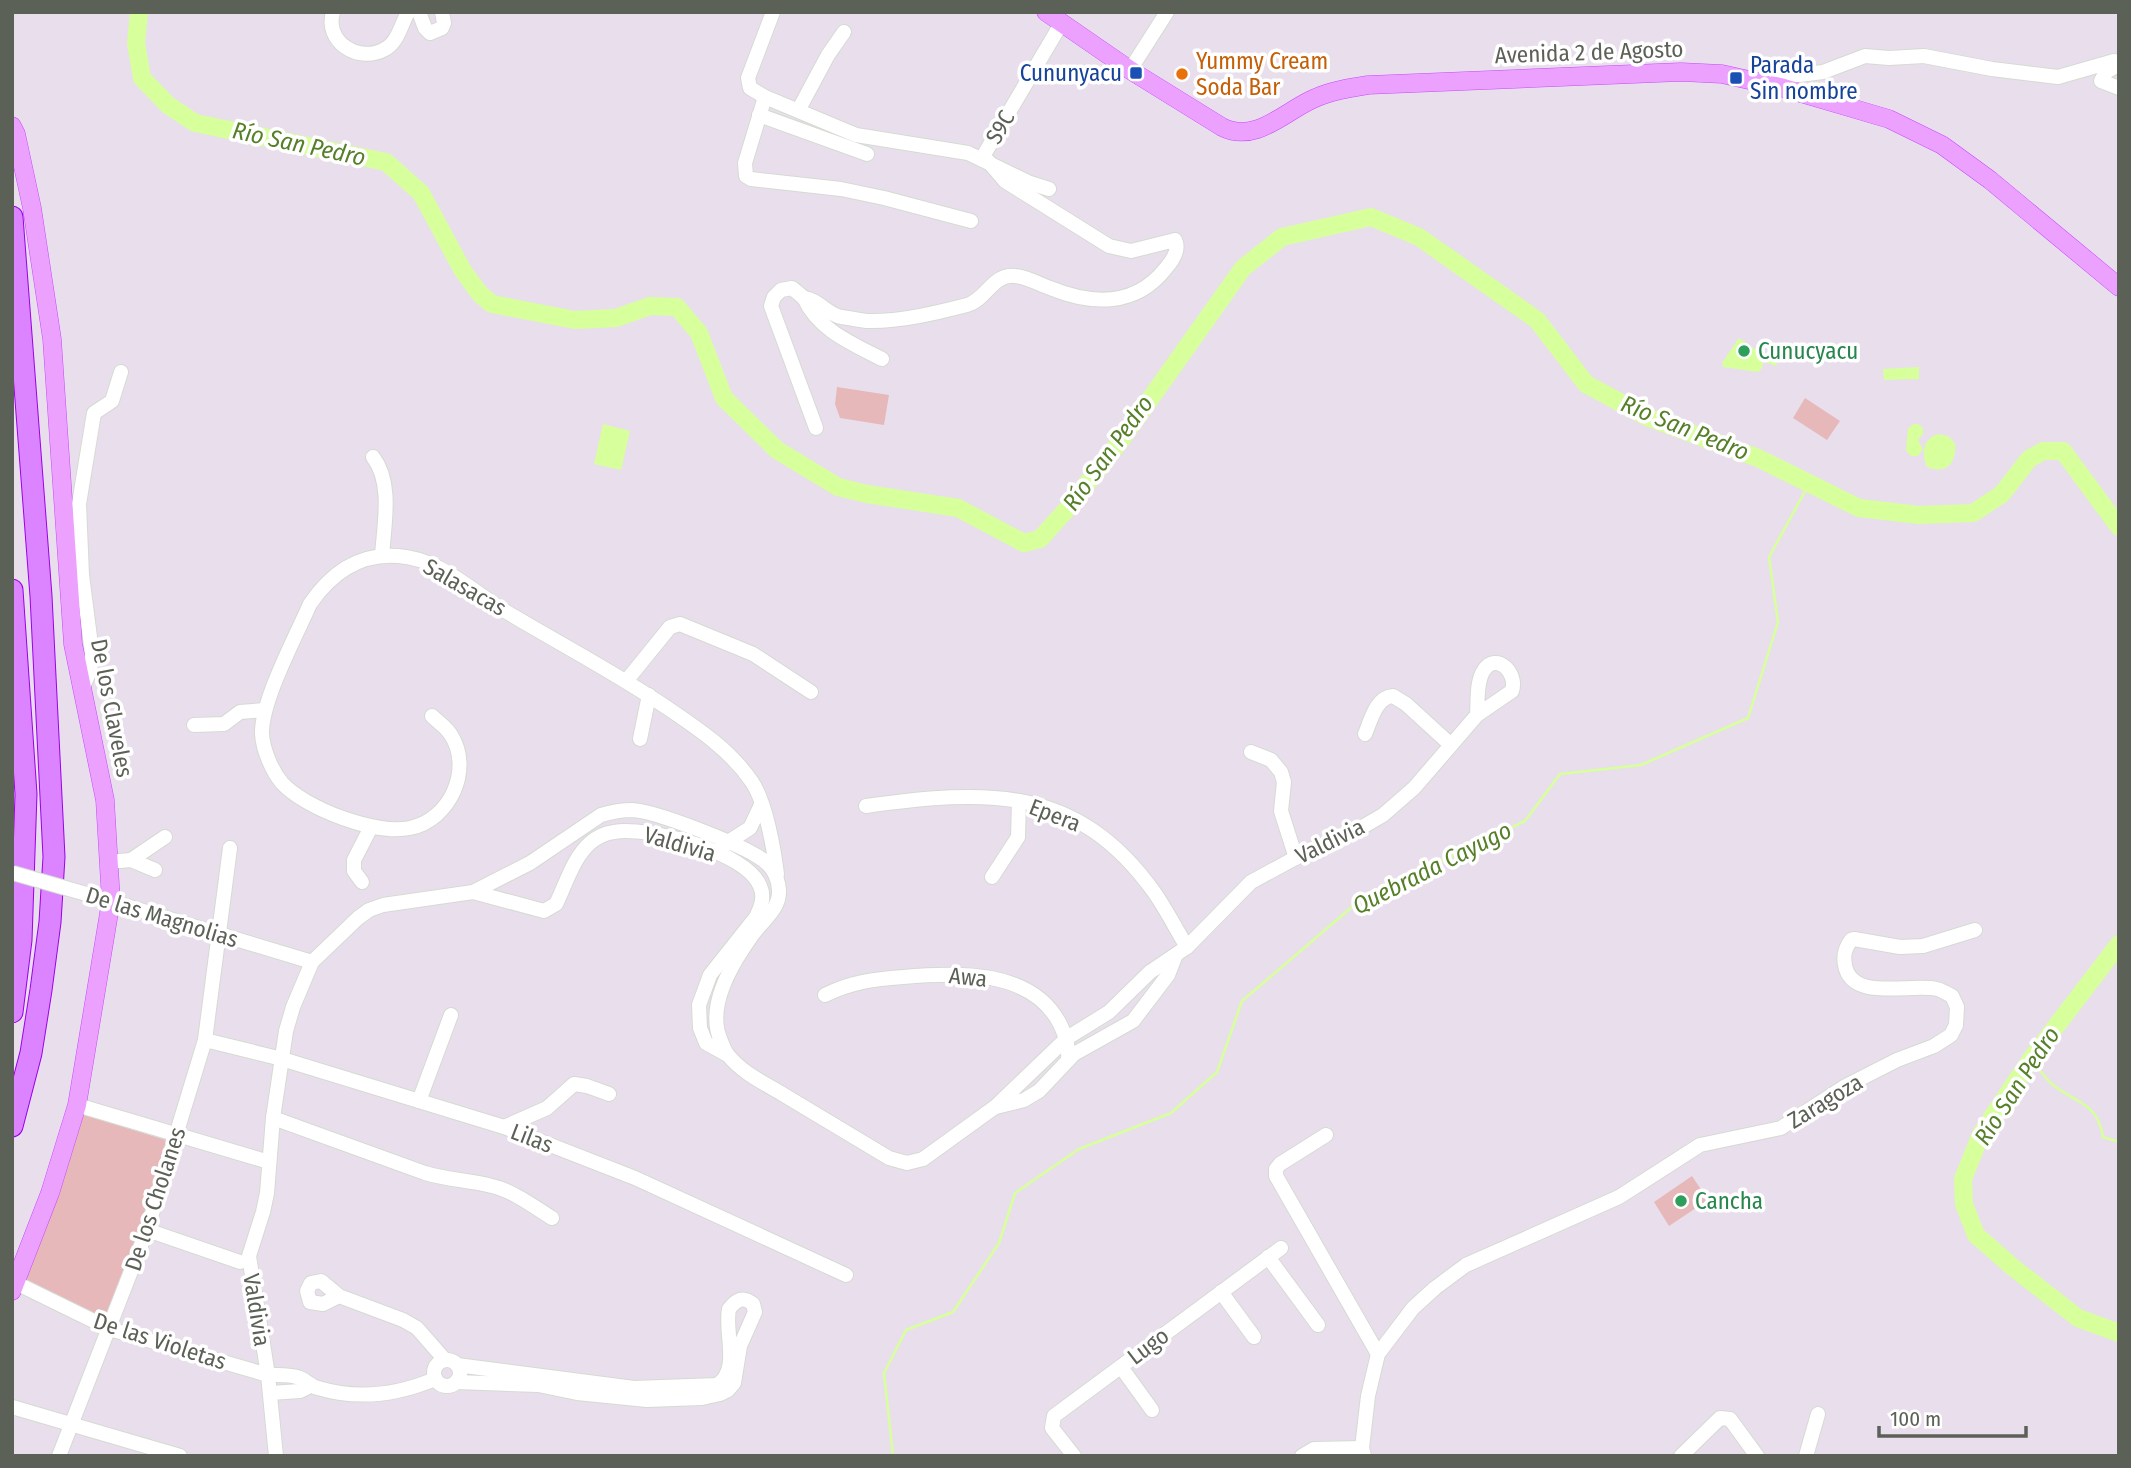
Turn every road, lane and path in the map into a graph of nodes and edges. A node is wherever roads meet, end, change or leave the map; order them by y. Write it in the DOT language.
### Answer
graph roads {
  1 [pos="333,12"];
  2 [pos="408,12"];
  3 [pos="419,12"];
  4 [pos="442,12"];
  5 [pos="773,12"];
  6 [pos="1046,12"];
  7 [pos="1167,12"];
  8 [pos="1061,23"];
  9 [pos="844,32"];
  10 [pos="2117,64"];
  11 [pos="1130,71"];
  12 [pos="1751,81"];
  13 [pos="2119,88"];
  14 [pos="765,97"];
  15 [pos="799,109"];
  16 [pos="759,115"];
  17 [pos="12,126"];
  18 [pos="867,153"];
  19 [pos="985,160"];
  20 [pos="1049,189"];
  21 [pos="12,216"];
  22 [pos="971,221"];
  23 [pos="2119,287"];
  24 [pos="804,298"];
  25 [pos="882,359"];
  26 [pos="121,372"];
  27 [pos="816,428"];
  28 [pos="373,457"];
  29 [pos="382,556"];
  30 [pos="12,590"];
  31 [pos="627,680"];
  32 [pos="82,689"];
  33 [pos="811,692"];
  34 [pos="649,695"];
  35 [pos="265,710"];
  36 [pos="1476,715"];
  37 [pos="432,716"];
  38 [pos="194,725"];
  39 [pos="1365,734"];
  40 [pos="640,739"];
  41 [pos="1451,745"];
  42 [pos="1251,752"];
  43 [pos="1019,801"];
  44 [pos="761,806"];
  45 [pos="866,806"];
  46 [pos="371,827"];
  47 [pos="165,837"];
  48 [pos="728,842"];
  49 [pos="230,848"];
  50 [pos="715,851"];
  51 [pos="1296,858"];
  52 [pos="131,860"];
  53 [pos="108,862"];
  54 [pos="155,870"];
  55 [pos="13,873"];
  56 [pos="778,877"];
  57 [pos="992,877"];
  58 [pos="362,882"];
  59 [pos="472,892"];
  60 [pos="111,901"];
  61 [pos="1975,930"];
  62 [pos="219,933"];
  63 [pos="749,933"];
  64 [pos="1181,952"];
  65 [pos="313,961"];
  66 [pos="825,995"];
  67 [pos="12,1012"];
  68 [pos="451,1015"];
  69 [pos="1067,1038"];
  70 [pos="205,1040"];
  71 [pos="282,1059"];
  72 [pos="1068,1060"];
  73 [pos="609,1094"];
  74 [pos="419,1101"];
  75 [pos="77,1105"];
  76 [pos="995,1107"];
  77 [pos="273,1118"];
  78 [pos="12,1126"];
  79 [pos="504,1127"];
  80 [pos="1326,1135"];
  81 [pos="177,1136"];
  82 [pos="269,1162"];
  83 [pos="552,1218"];
  84 [pos="147,1230"];
  85 [pos="1281,1248"];
  86 [pos="1268,1257"];
  87 [pos="240,1262"];
  88 [pos="846,1275"];
  89 [pos="14,1287"];
  90 [pos="1221,1292"];
  91 [pos="338,1296"];
  92 [pos="1318,1325"];
  93 [pos="110,1329"];
  94 [pos="1254,1337"];
  95 [pos="1378,1354"];
  96 [pos="451,1363"];
  97 [pos="1121,1367"];
  98 [pos="268,1375"];
  99 [pos="435,1379"];
  100 [pos="456,1382"];
  101 [pos="310,1386"];
  102 [pos="270,1393"];
  103 [pos="12,1407"];
  104 [pos="1152,1410"];
  105 [pos="1818,1414"];
  106 [pos="72,1425"];
  107 [pos="1363,1452"];
  108 [pos="59,1456"];
  109 [pos="180,1456"];
  110 [pos="276,1456"];
  111 [pos="1074,1456"];
  112 [pos="1302,1456"];
  113 [pos="1681,1456"];
  114 [pos="1757,1456"];
  115 [pos="1806,1456"];
  1 -- 2 [label="street"];
  3 -- 4 [label="street"];
  5 -- 14 [label="street"];
  6 -- 8 [label="main road, Avenida 2 de Agosto"];
  7 -- 11 [label="street"];
  8 -- 11 [label="main road, Avenida 2 de Agosto"];
  8 -- 19 [label="street, S9C"];
  9 -- 15 [label="street"];
  10 -- 12 [label="street"];
  10 -- 13 [label="street"];
  11 -- 12 [label="main road, Avenida 2 de Agosto"];
  12 -- 23 [label="main road, Avenida 2 de Agosto"];
  14 -- 15 [label="street"];
  14 -- 16 [label="street"];
  15 -- 19 [label="street"];
  16 -- 18 [label="street"];
  16 -- 22 [label="street"];
  17 -- 32 [label="main road, De los Claveles"];
  19 -- 20 [label="street"];
  19 -- 24 [label="street"];
  21 -- 78 [label="highway"];
  24 -- 25 [label="street"];
  24 -- 27 [label="street"];
  26 -- 32 [label="street"];
  28 -- 29 [label="street"];
  29 -- 31 [label="street, Salasacas"];
  29 -- 35 [label="street, Salasacas"];
  30 -- 67 [label="highway"];
  31 -- 33 [label="street"];
  31 -- 34 [label="street, Salasacas"];
  32 -- 53 [label="main road, De los Claveles"];
  34 -- 40 [label="street"];
  34 -- 44 [label="street, Salasacas"];
  35 -- 38 [label="street"];
  35 -- 46 [label="street, Salasacas"];
  36 -- 41 [label="street, Valdivia"];
  37 -- 46 [label="street, Salasacas"];
  39 -- 41 [label="street"];
  41 -- 51 [label="street, Valdivia"];
  42 -- 51 [label="street"];
  43 -- 45 [label="street, Epera"];
  43 -- 57 [label="street"];
  43 -- 64 [label="street, Epera"];
  44 -- 48 [label="street"];
  44 -- 56 [label="street, Salasacas"];
  46 -- 58 [label="street"];
  47 -- 52 [label="street"];
  48 -- 50 [label="street"];
  48 -- 56 [label="street"];
  48 -- 59 [label="street"];
  49 -- 62 [label="street, De los Cholanes"];
  50 -- 59 [label="street, Valdivia"];
  50 -- 63 [label="street, Valdivia"];
  51 -- 64 [label="street, Valdivia"];
  52 -- 53 [label="street"];
  52 -- 54 [label="street"];
  53 -- 60 [label="main road, De los Claveles"];
  55 -- 60 [label="street, De las Magnolias, bridge"];
  56 -- 63 [label="street"];
  59 -- 65 [label="street"];
  60 -- 62 [label="street, De las Magnolias"];
  60 -- 75 [label="main road, De los Claveles"];
  61 -- 95 [label="street, Zaragoza"];
  62 -- 65 [label="street, De las Magnolias"];
  62 -- 70 [label="street, De los Cholanes"];
  63 -- 76 [label="street, Valdivia"];
  64 -- 69 [label="street, Valdivia"];
  64 -- 72 [label="street, Valdivia"];
  65 -- 71 [label="street, Valdivia"];
  66 -- 69 [label="street, Awa"];
  68 -- 74 [label="street"];
  69 -- 72 [label="street"];
  69 -- 76 [label="street, Valdivia"];
  70 -- 71 [label="street, Lilas"];
  70 -- 81 [label="street, De los Cholanes"];
  71 -- 74 [label="street, Lilas"];
  71 -- 77 [label="street, Valdivia"];
  72 -- 76 [label="street, Valdivia"];
  73 -- 79 [label="street"];
  74 -- 79 [label="street, Lilas"];
  75 -- 81 [label="street"];
  75 -- 89 [label="main road, De los Claveles"];
  77 -- 82 [label="street, Valdivia"];
  77 -- 83 [label="street"];
  79 -- 88 [label="street, Lilas"];
  80 -- 95 [label="street"];
  81 -- 82 [label="street"];
  81 -- 84 [label="street, De los Cholanes"];
  82 -- 98 [label="street, Valdivia"];
  84 -- 87 [label="street"];
  84 -- 93 [label="street, De los Cholanes"];
  85 -- 86 [label="street, Lugo"];
  86 -- 90 [label="street, Lugo"];
  86 -- 92 [label="street"];
  89 -- 93 [label="street, De las Violetas"];
  90 -- 94 [label="street"];
  90 -- 97 [label="street, Lugo"];
  91 -- 96 [label="street"];
  93 -- 98 [label="street, De las Violetas"];
  93 -- 106 [label="street, De los Cholanes"];
  95 -- 107 [label="street, Zaragoza"];
  96 -- 99 [label="street"];
  96 -- 100 [label="street"];
  96 -- 100 [label="street"];
  97 -- 104 [label="street"];
  97 -- 111 [label="street, Lugo"];
  98 -- 101 [label="street, De las Violetas"];
  98 -- 102 [label="street, Valdivia"];
  99 -- 100 [label="street"];
  99 -- 101 [label="street, De las Violetas"];
  101 -- 102 [label="street"];
  102 -- 110 [label="street, Valdivia"];
  103 -- 106 [label="street"];
  105 -- 115 [label="street"];
  106 -- 108 [label="street, De los Cholanes"];
  106 -- 109 [label="street"];
  107 -- 112 [label="street"];
  113 -- 114 [label="street"];
}
